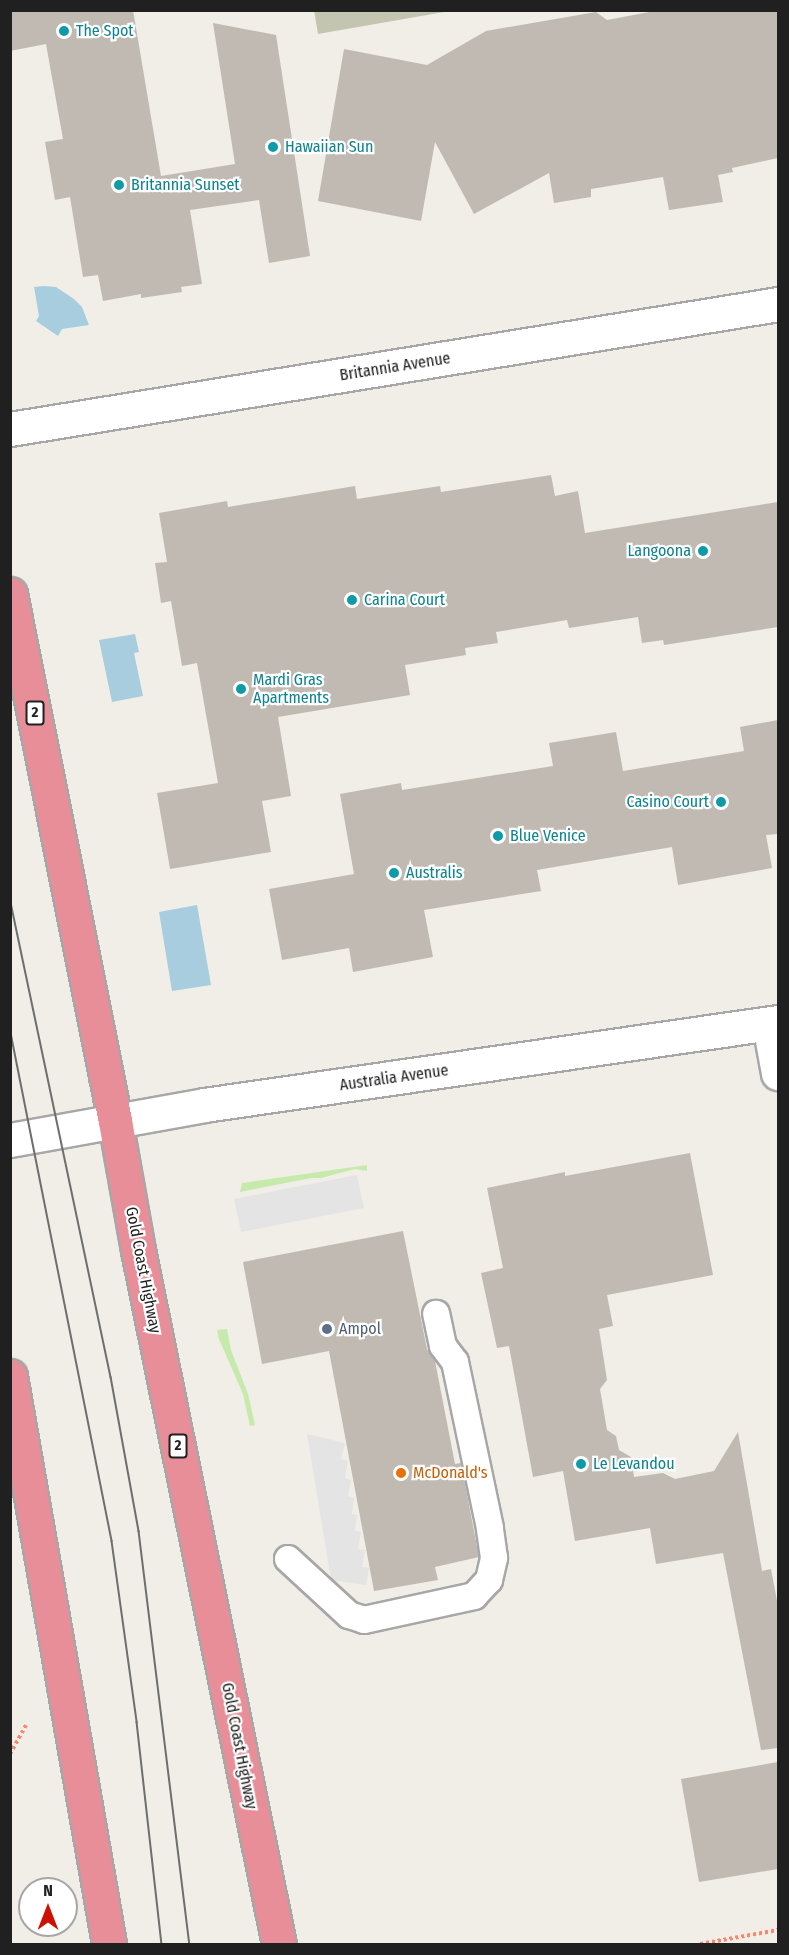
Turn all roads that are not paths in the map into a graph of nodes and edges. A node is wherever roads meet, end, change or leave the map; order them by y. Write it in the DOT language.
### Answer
graph roads {
  1 [pos="778,304"];
  2 [pos="10,429"];
  3 [pos="10,594"];
  4 [pos="774,1023"];
  5 [pos="778,1073"];
  6 [pos="116,1121"];
  7 [pos="10,1140"];
  8 [pos="436,1314"];
  9 [pos="10,1376"];
  10 [pos="288,1559"];
  11 [pos="109,1944"];
  12 [pos="279,1944"];
  1 -- 2 [label="street, Britannia Avenue"];
  3 -- 6 [label="highway, Gold Coast Highway / 2"];
  4 -- 5 [label="street"];
  4 -- 6 [label="street, Australia Avenue"];
  6 -- 7 [label="street, Australia Avenue"];
  6 -- 12 [label="highway, Gold Coast Highway / 2"];
  8 -- 10 [label="lane"];
  9 -- 11 [label="highway"];
}
